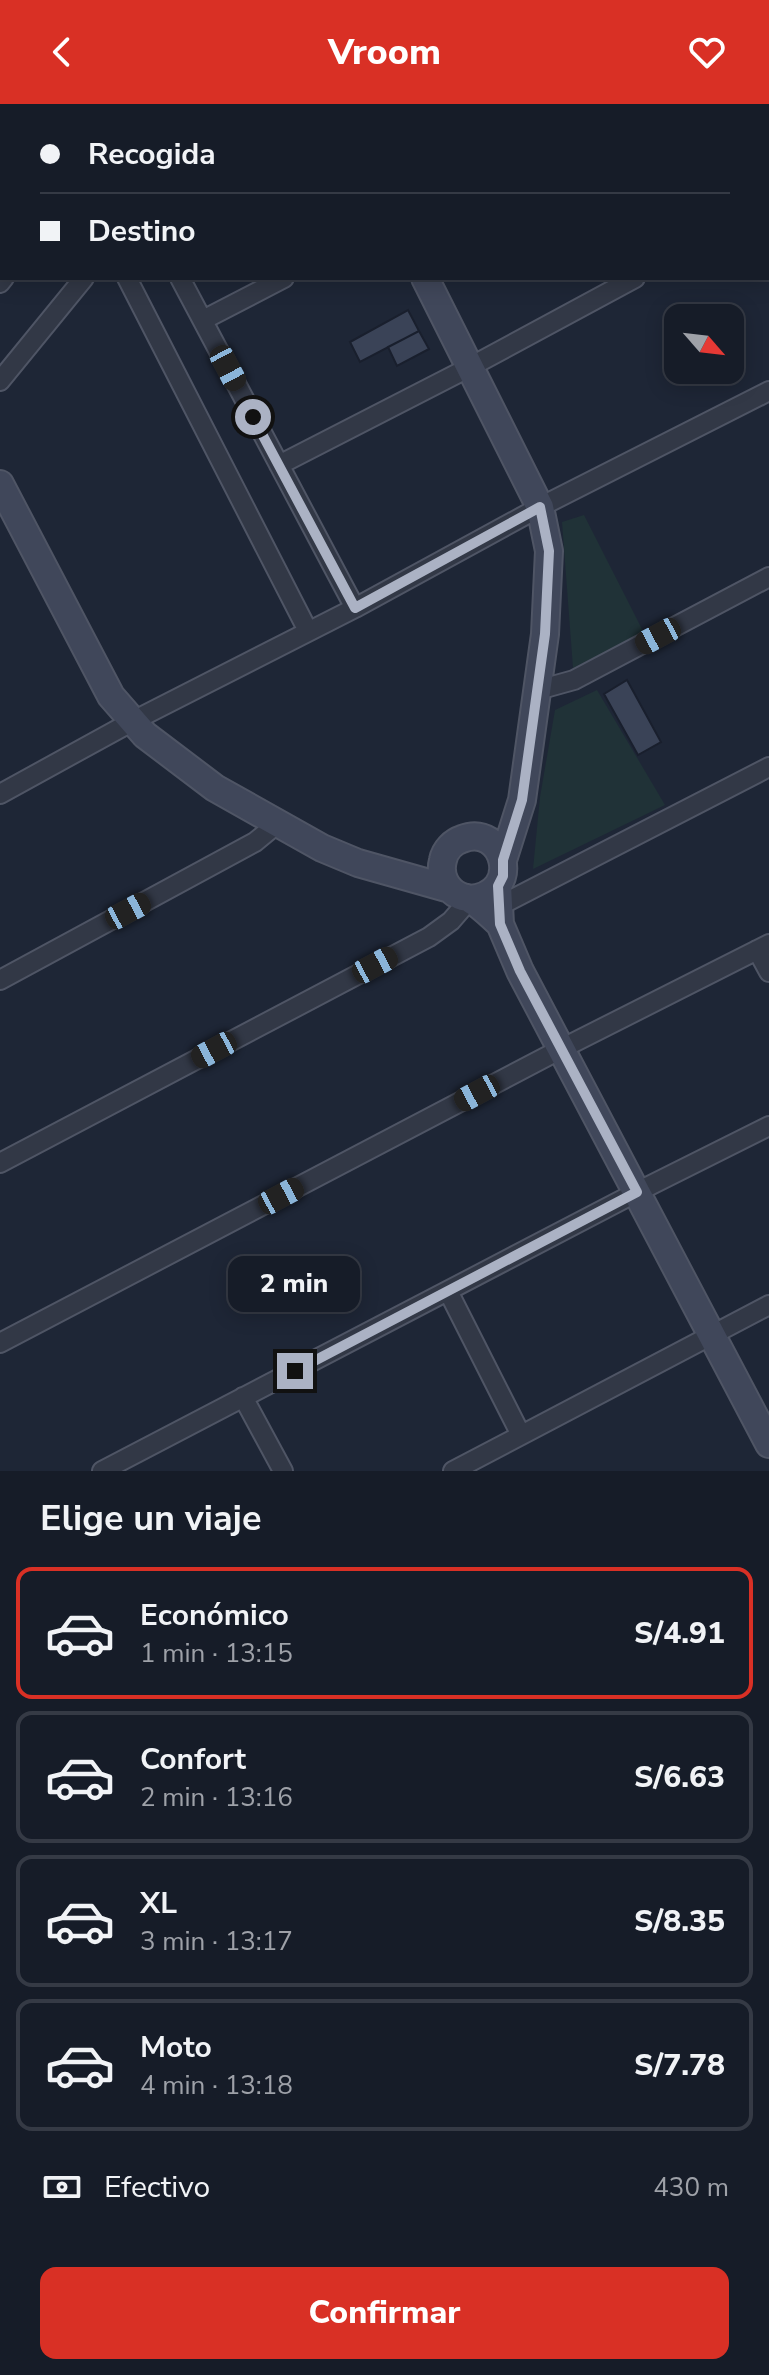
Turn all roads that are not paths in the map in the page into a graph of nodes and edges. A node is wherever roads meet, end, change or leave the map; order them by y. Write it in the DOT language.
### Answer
graph roads {
  1 [pos="82,280"];
  2 [pos="128,280"];
  3 [pos="181,280"];
  4 [pos="280,280"];
  5 [pos="426,280"];
  6 [pos="631,280"];
  7 [pos="203,320"];
  8 [pos="470,367"];
  9 [pos="0,381"];
  10 [pos="769,391"];
  11 [pos="279,465"];
  12 [pos="0,484"];
  13 [pos="540,507"];
  14 [pos="769,577"];
  15 [pos="355,608"];
  16 [pos="308,631"];
  17 [pos="538,690"];
  18 [pos="133,721"];
  19 [pos="769,767"];
  20 [pos="0,794"];
  21 [pos="278,823"];
  22 [pos="503,860"];
  23 [pos="460,894"];
  24 [pos="499,905"];
  25 [pos="763,947"];
  26 [pos="769,972"];
  27 [pos="0,980"];
  28 [pos="561,1049"];
  29 [pos="769,1126"];
  30 [pos="0,1163"];
  31 [pos="637,1192"];
  32 [pos="448,1291"];
  33 [pos="769,1305"];
  34 [pos="712,1335"];
  35 [pos="0,1343"];
  36 [pos="243,1397"];
  37 [pos="521,1435"];
  38 [pos="769,1444"];
  39 [pos="102,1471"];
  40 [pos="283,1471"];
  41 [pos="453,1471"];
  1 -- 9 [label="street"];
  2 -- 16 [label="street"];
  3 -- 7 [label="street"];
  4 -- 7 [label="street"];
  5 -- 8 [label="street"];
  6 -- 8 [label="street"];
  7 -- 11 [label="street"];
  8 -- 11 [label="street"];
  8 -- 13 [label="street"];
  10 -- 13 [label="street"];
  11 -- 15 [label="street"];
  12 -- 18 [label="street"];
  13 -- 15 [label="street"];
  13 -- 17 [label="street"];
  14 -- 17 [label="street"];
  15 -- 16 [label="street"];
  16 -- 18 [label="street"];
  17 -- 22 [label="street"];
  18 -- 20 [label="street"];
  18 -- 21 [label="street"];
  19 -- 24 [label="street"];
  21 -- 23 [label="street"];
  21 -- 27 [label="street"];
  22 -- 23 [label="street"];
  22 -- 24 [label="street"];
  23 -- 24 [label="street"];
  23 -- 30 [label="street"];
  24 -- 28 [label="street"];
  25 -- 26 [label="street"];
  25 -- 28 [label="street"];
  28 -- 31 [label="street"];
  28 -- 35 [label="street"];
  29 -- 31 [label="street"];
  31 -- 32 [label="street"];
  31 -- 34 [label="street"];
  32 -- 36 [label="street"];
  32 -- 37 [label="street"];
  33 -- 34 [label="street"];
  34 -- 37 [label="street"];
  34 -- 38 [label="street"];
  36 -- 39 [label="street"];
  36 -- 40 [label="street"];
  37 -- 41 [label="street"];
}
